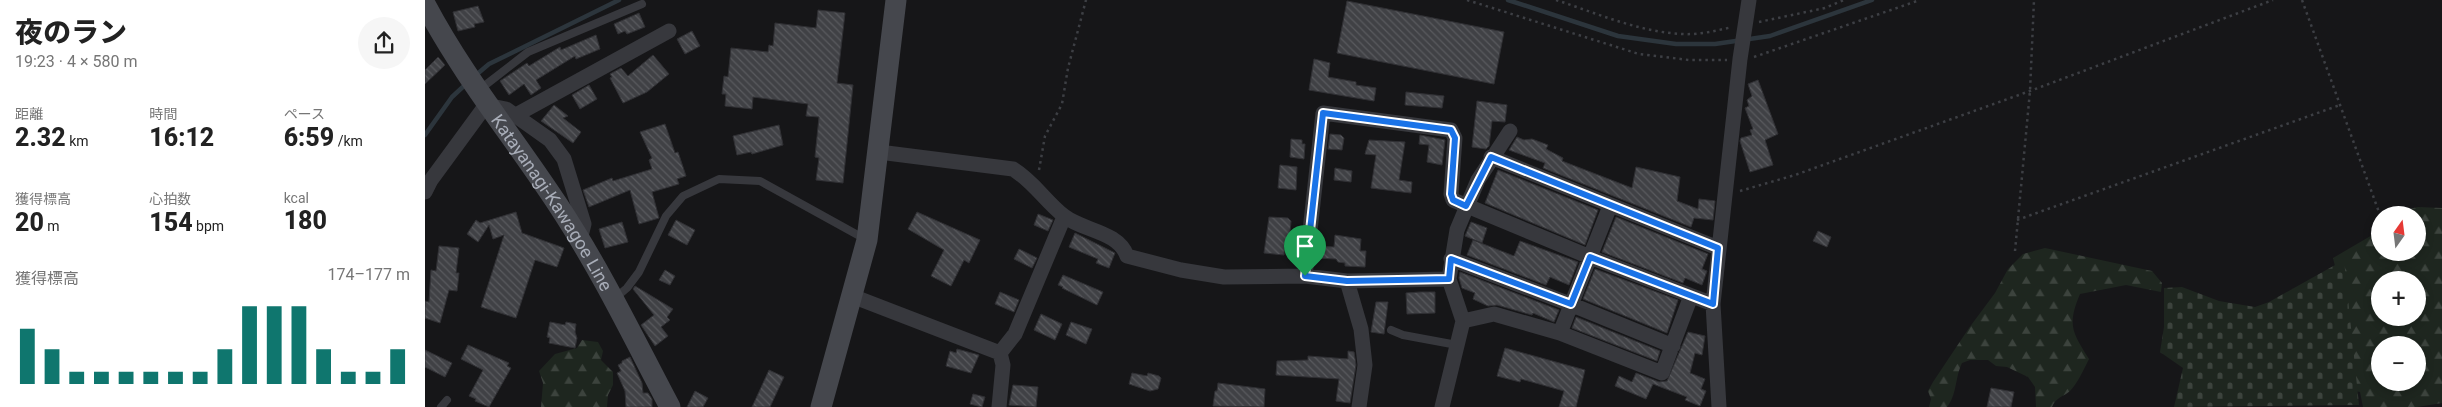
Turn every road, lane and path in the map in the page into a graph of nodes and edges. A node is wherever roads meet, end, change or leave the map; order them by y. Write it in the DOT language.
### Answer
graph roads {
  1 [pos="896,0"];
  2 [pos="1086,0"];
  3 [pos="1467,0"];
  4 [pos="1556,0"];
  5 [pos="1749,0"];
  6 [pos="1844,0"];
  7 [pos="1920,0"];
  8 [pos="2034,0"];
  9 [pos="2273,0"];
  10 [pos="2301,0"];
  11 [pos="425,4"];
  12 [pos="642,4"];
  13 [pos="1745,25"];
  14 [pos="669,31"];
  15 [pos="1740,59"];
  16 [pos="476,89"];
  17 [pos="2030,91"];
  18 [pos="2340,105"];
  19 [pos="514,116"];
  20 [pos="1510,131"];
  21 [pos="879,152"];
  22 [pos="1491,157"];
  23 [pos="1035,186"];
  24 [pos="425,192"];
  25 [pos="1724,196"];
  26 [pos="1466,206"];
  27 [pos="1610,206"];
  28 [pos="2377,206"];
  29 [pos="1064,217"];
  30 [pos="2017,220"];
  31 [pos="580,240"];
  32 [pos="867,240"];
  33 [pos="1718,248"];
  34 [pos="2015,251"];
  35 [pos="1590,257"];
  36 [pos="1451,259"];
  37 [pos="1305,276"];
  38 [pos="1449,279"];
  39 [pos="1347,281"];
  40 [pos="852,296"];
  41 [pos="1691,296"];
  42 [pos="614,299"];
  43 [pos="1571,304"];
  44 [pos="1713,304"];
  45 [pos="1463,321"];
  46 [pos="1391,330"];
  47 [pos="1560,333"];
  48 [pos="1457,345"];
  49 [pos="1673,346"];
  50 [pos="1000,353"];
  51 [pos="447,400"];
  52 [pos="1721,406"];
  53 [pos="441,407"];
  54 [pos="670,407"];
  55 [pos="821,407"];
  56 [pos="999,407"];
  57 [pos="1359,407"];
  58 [pos="1442,407"];
  1 -- 21 [label="main road"];
  2 -- 23 [label="path"];
  3 -- 15 [label="path"];
  4 -- 13 [label="path"];
  5 -- 13 [label="street"];
  6 -- 13 [label="path"];
  7 -- 15 [label="path"];
  8 -- 17 [label="path"];
  9 -- 17 [label="path"];
  10 -- 18 [label="path"];
  11 -- 16 [label="main road, Katayanagi-Kawagoe Line"];
  12 -- 16 [label="lane"];
  13 -- 15 [label="street"];
  14 -- 19 [label="street"];
  15 -- 25 [label="street"];
  16 -- 19 [label="street"];
  16 -- 24 [label="street"];
  16 -- 31 [label="main road, Katayanagi-Kawagoe Line"];
  17 -- 25 [label="path"];
  17 -- 30 [label="path"];
  18 -- 28 [label="path"];
  18 -- 30 [label="path"];
  19 -- 31 [label="street"];
  20 -- 22 [label="street"];
  21 -- 23 [label="street"];
  21 -- 32 [label="main road"];
  22 -- 26 [label="street"];
  22 -- 27 [label="street"];
  23 -- 29 [label="street"];
  25 -- 33 [label="street"];
  26 -- 35 [label="street"];
  26 -- 36 [label="street"];
  26 -- 37 [label="street"];
  27 -- 33 [label="street"];
  27 -- 35 [label="street"];
  29 -- 37 [label="street"];
  29 -- 50 [label="street"];
  30 -- 34 [label="path"];
  31 -- 42 [label="main road, Katayanagi-Kawagoe Line"];
  32 -- 40 [label="main road"];
  32 -- 42 [label="lane"];
  33 -- 44 [label="street"];
  35 -- 41 [label="street"];
  35 -- 43 [label="street"];
  36 -- 38 [label="street"];
  36 -- 43 [label="street"];
  37 -- 39 [label="street"];
  38 -- 39 [label="street"];
  38 -- 45 [label="street"];
  39 -- 57 [label="street"];
  40 -- 50 [label="street"];
  40 -- 55 [label="main road"];
  41 -- 44 [label="street"];
  41 -- 49 [label="street"];
  42 -- 54 [label="main road, Katayanagi-Kawagoe Line"];
  43 -- 47 [label="street"];
  43 -- 49 [label="street"];
  44 -- 52 [label="street"];
  45 -- 47 [label="street"];
  45 -- 48 [label="street"];
  46 -- 48 [label="lane"];
  47 -- 49 [label="street"];
  48 -- 58 [label="street"];
  50 -- 56 [label="street"];
  51 -- 53 [label="lane"];
}
